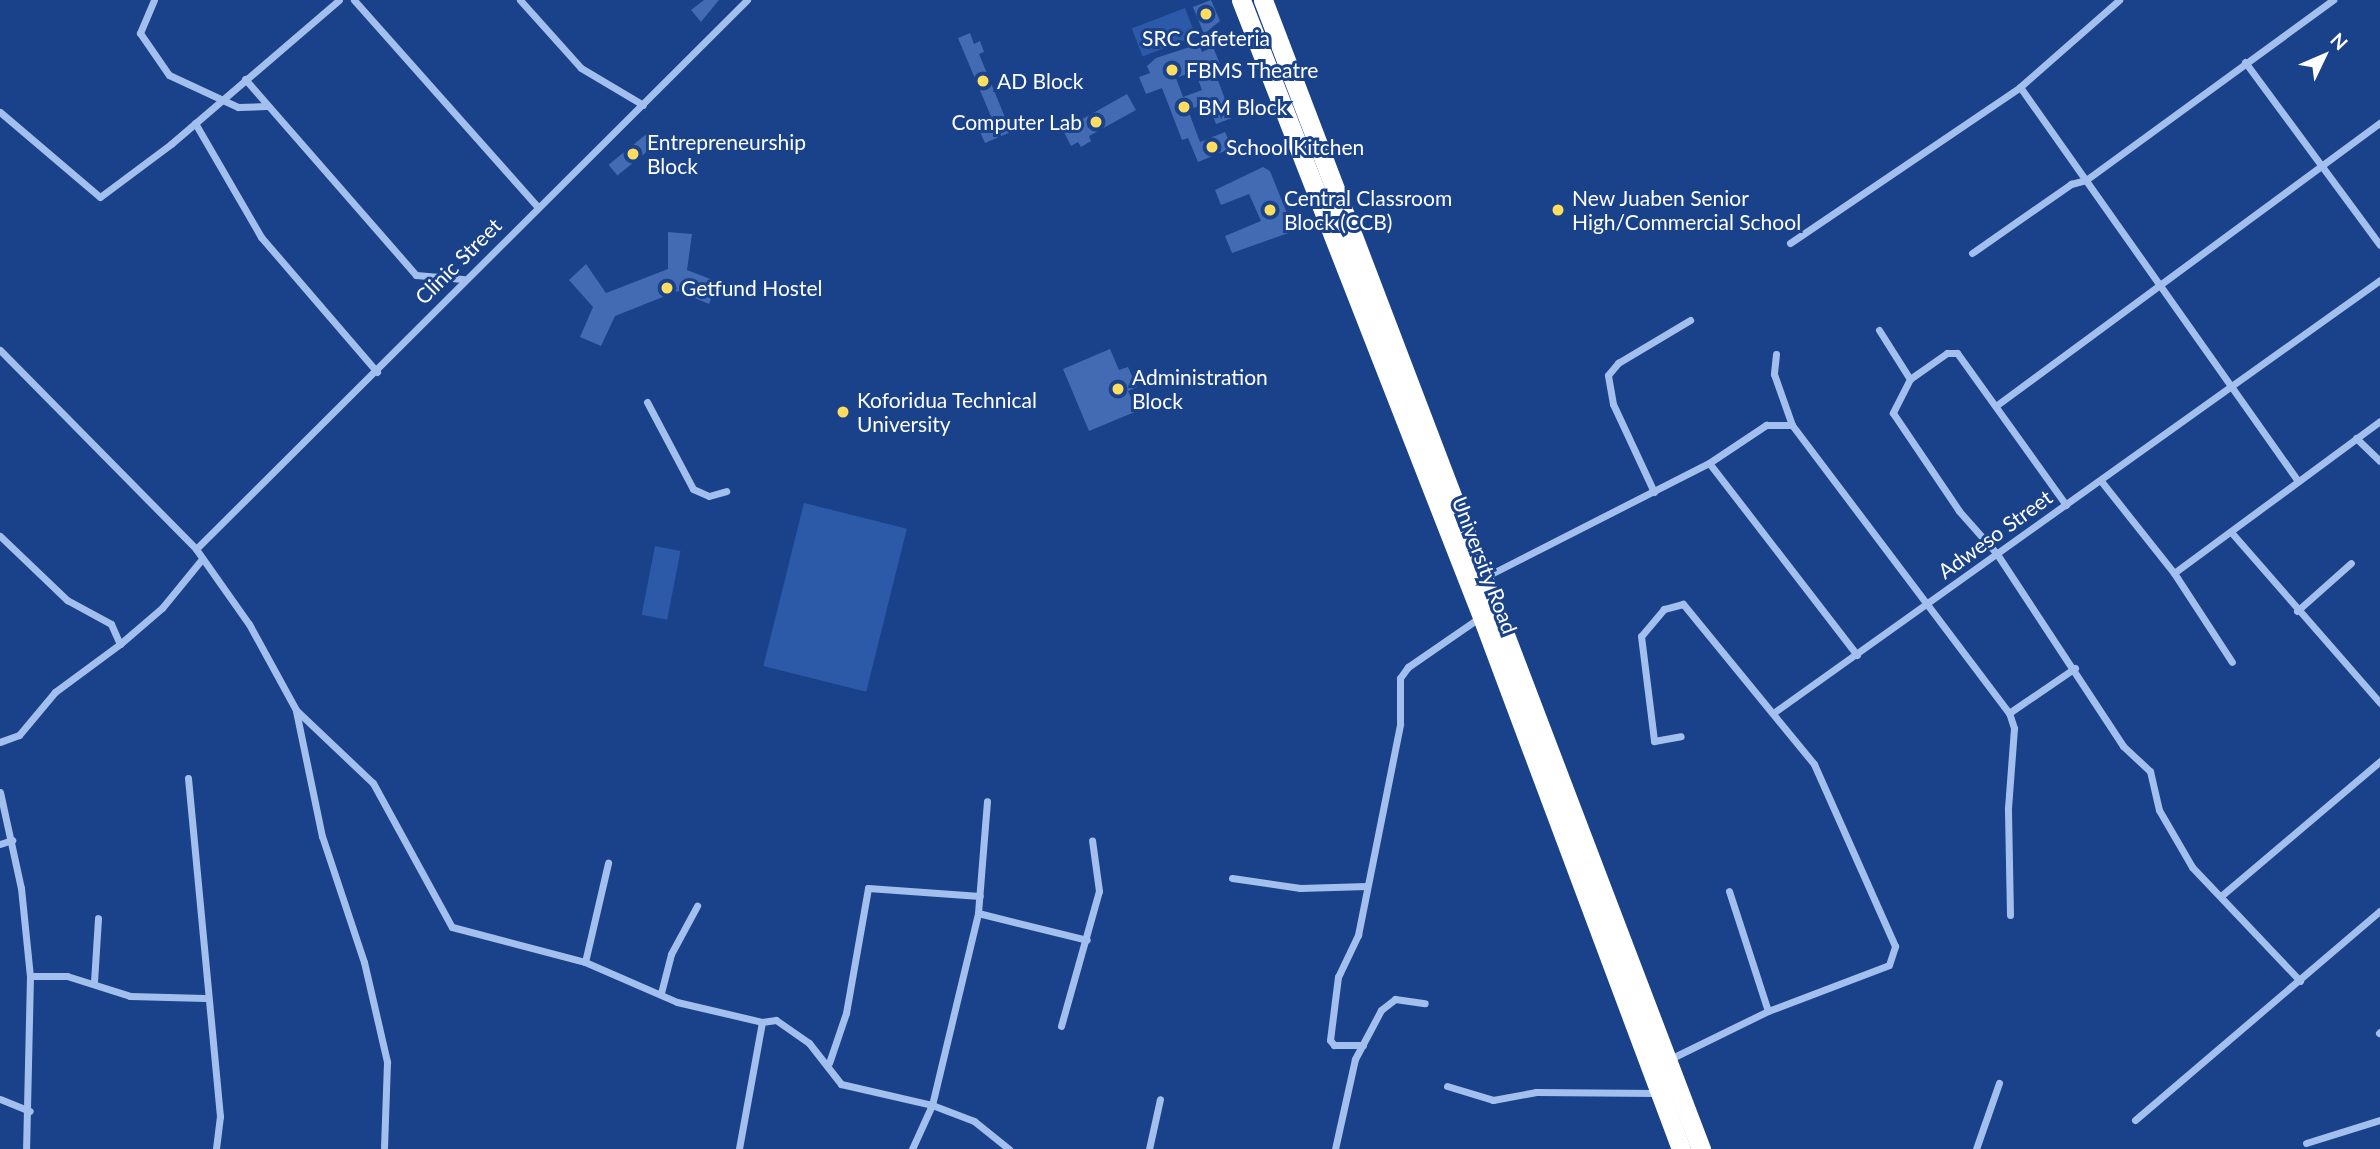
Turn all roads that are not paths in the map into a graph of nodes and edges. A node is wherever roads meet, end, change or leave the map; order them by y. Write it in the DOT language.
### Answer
graph roads {
  1 [pos="154,0"];
  2 [pos="339,0"];
  3 [pos="354,0"];
  4 [pos="520,0"];
  5 [pos="1241,0"];
  6 [pos="1263,0"];
  7 [pos="2119,0"];
  8 [pos="2333,0"];
  9 [pos="743,1"];
  10 [pos="2245,62"];
  11 [pos="245,79"];
  12 [pos="2020,87"];
  13 [pos="223,97"];
  14 [pos="643,105"];
  15 [pos="266,106"];
  16 [pos="0,112"];
  17 [pos="2380,123"];
  18 [pos="195,124"];
  19 [pos="2320,167"];
  20 [pos="2087,180"];
  21 [pos="538,207"];
  22 [pos="1790,243"];
  23 [pos="2380,244"];
  24 [pos="1972,253"];
  25 [pos="463,279"];
  26 [pos="2380,280"];
  27 [pos="2159,285"];
  28 [pos="1690,320"];
  29 [pos="1879,330"];
  30 [pos="0,350"];
  31 [pos="1776,354"];
  32 [pos="377,372"];
  33 [pos="1910,379"];
  34 [pos="2233,385"];
  35 [pos="647,402"];
  36 [pos="1997,405"];
  37 [pos="2380,421"];
  38 [pos="1792,425"];
  39 [pos="2356,438"];
  40 [pos="2380,461"];
  41 [pos="1709,463"];
  42 [pos="2101,481"];
  43 [pos="2297,481"];
  44 [pos="726,491"];
  45 [pos="1654,492"];
  46 [pos="2066,505"];
  47 [pos="2231,532"];
  48 [pos="0,536"];
  49 [pos="196,549"];
  50 [pos="1997,554"];
  51 [pos="202,559"];
  52 [pos="2351,563"];
  53 [pos="2174,573"];
  54 [pos="1484,577"];
  55 [pos="1926,605"];
  56 [pos="2297,611"];
  57 [pos="1482,617"];
  58 [pos="120,645"];
  59 [pos="1857,655"];
  60 [pos="2232,662"];
  61 [pos="2075,668"];
  62 [pos="2380,703"];
  63 [pos="296,710"];
  64 [pos="1776,711"];
  65 [pos="2010,713"];
  66 [pos="1681,737"];
  67 [pos="0,742"];
  68 [pos="2380,761"];
  69 [pos="188,778"];
  70 [pos="0,792"];
  71 [pos="987,801"];
  72 [pos="12,839"];
  73 [pos="1092,840"];
  74 [pos="0,844"];
  75 [pos="608,863"];
  76 [pos="1232,878"];
  77 [pos="1367,886"];
  78 [pos="1729,891"];
  79 [pos="980,896"];
  80 [pos="2221,896"];
  81 [pos="696,906"];
  82 [pos="2380,911"];
  83 [pos="978,913"];
  84 [pos="2010,915"];
  85 [pos="97,918"];
  86 [pos="1087,940"];
  87 [pos="585,962"];
  88 [pos="30,976"];
  89 [pos="2300,981"];
  90 [pos="94,982"];
  91 [pos="661,993"];
  92 [pos="205,998"];
  93 [pos="1425,1003"];
  94 [pos="1768,1010"];
  95 [pos="762,1022"];
  96 [pos="1061,1026"];
  97 [pos="1363,1045"];
  98 [pos="1669,1059"];
  99 [pos="829,1063"];
  100 [pos="1999,1083"];
  101 [pos="1447,1086"];
  102 [pos="1660,1093"];
  103 [pos="0,1099"];
  104 [pos="1160,1099"];
  105 [pos="932,1105"];
  106 [pos="30,1111"];
  107 [pos="2135,1120"];
  108 [pos="2380,1120"];
  109 [pos="2306,1143"];
  110 [pos="26,1149"];
  111 [pos="216,1149"];
  112 [pos="384,1149"];
  113 [pos="739,1149"];
  114 [pos="912,1149"];
  115 [pos="1009,1149"];
  116 [pos="1149,1149"];
  117 [pos="1335,1149"];
  118 [pos="1681,1149"];
  119 [pos="1701,1149"];
  120 [pos="1976,1149"];
  1 -- 13 [label="street"];
  2 -- 11 [label="street"];
  3 -- 21 [label="street"];
  4 -- 14 [label="street"];
  5 -- 57 [label="highway, University Road"];
  6 -- 54 [label="highway, University Road"];
  7 -- 12 [label="street"];
  8 -- 10 [label="street"];
  9 -- 14 [label="street, Clinic Street"];
  10 -- 19 [label="street"];
  10 -- 20 [label="street"];
  11 -- 13 [label="street"];
  11 -- 15 [label="street"];
  12 -- 20 [label="street"];
  12 -- 22 [label="street"];
  13 -- 15 [label="street"];
  13 -- 18 [label="street"];
  14 -- 21 [label="street, Clinic Street"];
  15 -- 25 [label="street"];
  16 -- 18 [label="street"];
  17 -- 19 [label="street"];
  18 -- 32 [label="street"];
  19 -- 23 [label="street"];
  19 -- 27 [label="street"];
  20 -- 24 [label="street"];
  20 -- 27 [label="street"];
  21 -- 25 [label="street, Clinic Street"];
  25 -- 32 [label="street, Clinic Street"];
  26 -- 34 [label="street, Adweso Street"];
  27 -- 34 [label="street"];
  27 -- 36 [label="street"];
  28 -- 45 [label="street"];
  29 -- 33 [label="street"];
  30 -- 49 [label="street"];
  31 -- 38 [label="street"];
  32 -- 49 [label="street, Clinic Street"];
  33 -- 36 [label="street"];
  33 -- 50 [label="street"];
  34 -- 42 [label="street, Adweso Street"];
  34 -- 43 [label="street"];
  35 -- 44 [label="street"];
  36 -- 46 [label="street"];
  37 -- 39 [label="street"];
  38 -- 41 [label="street"];
  38 -- 55 [label="street"];
  39 -- 40 [label="street"];
  39 -- 43 [label="street"];
  41 -- 45 [label="street"];
  41 -- 59 [label="street"];
  42 -- 46 [label="street, Adweso Street"];
  42 -- 53 [label="street"];
  43 -- 47 [label="street"];
  45 -- 54 [label="street"];
  46 -- 50 [label="street, Adweso Street"];
  47 -- 53 [label="street"];
  47 -- 56 [label="street"];
  48 -- 58 [label="street"];
  49 -- 51 [label="street"];
  50 -- 55 [label="street, Adweso Street"];
  50 -- 61 [label="street"];
  51 -- 58 [label="street"];
  51 -- 63 [label="street"];
  52 -- 56 [label="street"];
  53 -- 60 [label="street"];
  54 -- 98 [label="highway, University Road"];
  55 -- 59 [label="street, Adweso Street"];
  55 -- 65 [label="street"];
  56 -- 62 [label="street"];
  57 -- 77 [label="street"];
  57 -- 102 [label="highway, University Road"];
  58 -- 67 [label="street"];
  59 -- 64 [label="street, Adweso Street"];
  61 -- 65 [label="street"];
  61 -- 80 [label="street"];
  63 -- 87 [label="street"];
  63 -- 112 [label="street"];
  64 -- 66 [label="street"];
  64 -- 94 [label="street"];
  65 -- 84 [label="street"];
  68 -- 80 [label="street"];
  69 -- 92 [label="street"];
  70 -- 72 [label="street"];
  71 -- 79 [label="street"];
  72 -- 74 [label="street"];
  72 -- 88 [label="street"];
  73 -- 86 [label="street"];
  75 -- 87 [label="street"];
  76 -- 77 [label="street"];
  77 -- 97 [label="street"];
  78 -- 94 [label="street"];
  79 -- 83 [label="street"];
  79 -- 99 [label="street"];
  80 -- 89 [label="street"];
  81 -- 91 [label="street"];
  82 -- 89 [label="street"];
  83 -- 86 [label="street"];
  83 -- 105 [label="street"];
  85 -- 90 [label="street"];
  86 -- 96 [label="street"];
  87 -- 91 [label="street"];
  88 -- 90 [label="street"];
  88 -- 106 [label="street"];
  89 -- 107 [label="street"];
  90 -- 92 [label="street"];
  91 -- 95 [label="street"];
  92 -- 111 [label="street"];
  93 -- 97 [label="street"];
  94 -- 98 [label="street"];
  95 -- 99 [label="street"];
  95 -- 113 [label="street"];
  97 -- 117 [label="street"];
  98 -- 119 [label="highway, University Road"];
  99 -- 105 [label="street"];
  100 -- 120 [label="street"];
  101 -- 102 [label="street"];
  102 -- 118 [label="highway, University Road"];
  103 -- 106 [label="street"];
  104 -- 116 [label="street"];
  105 -- 114 [label="street"];
  105 -- 115 [label="street"];
  106 -- 110 [label="street"];
  108 -- 109 [label="street"];
}
